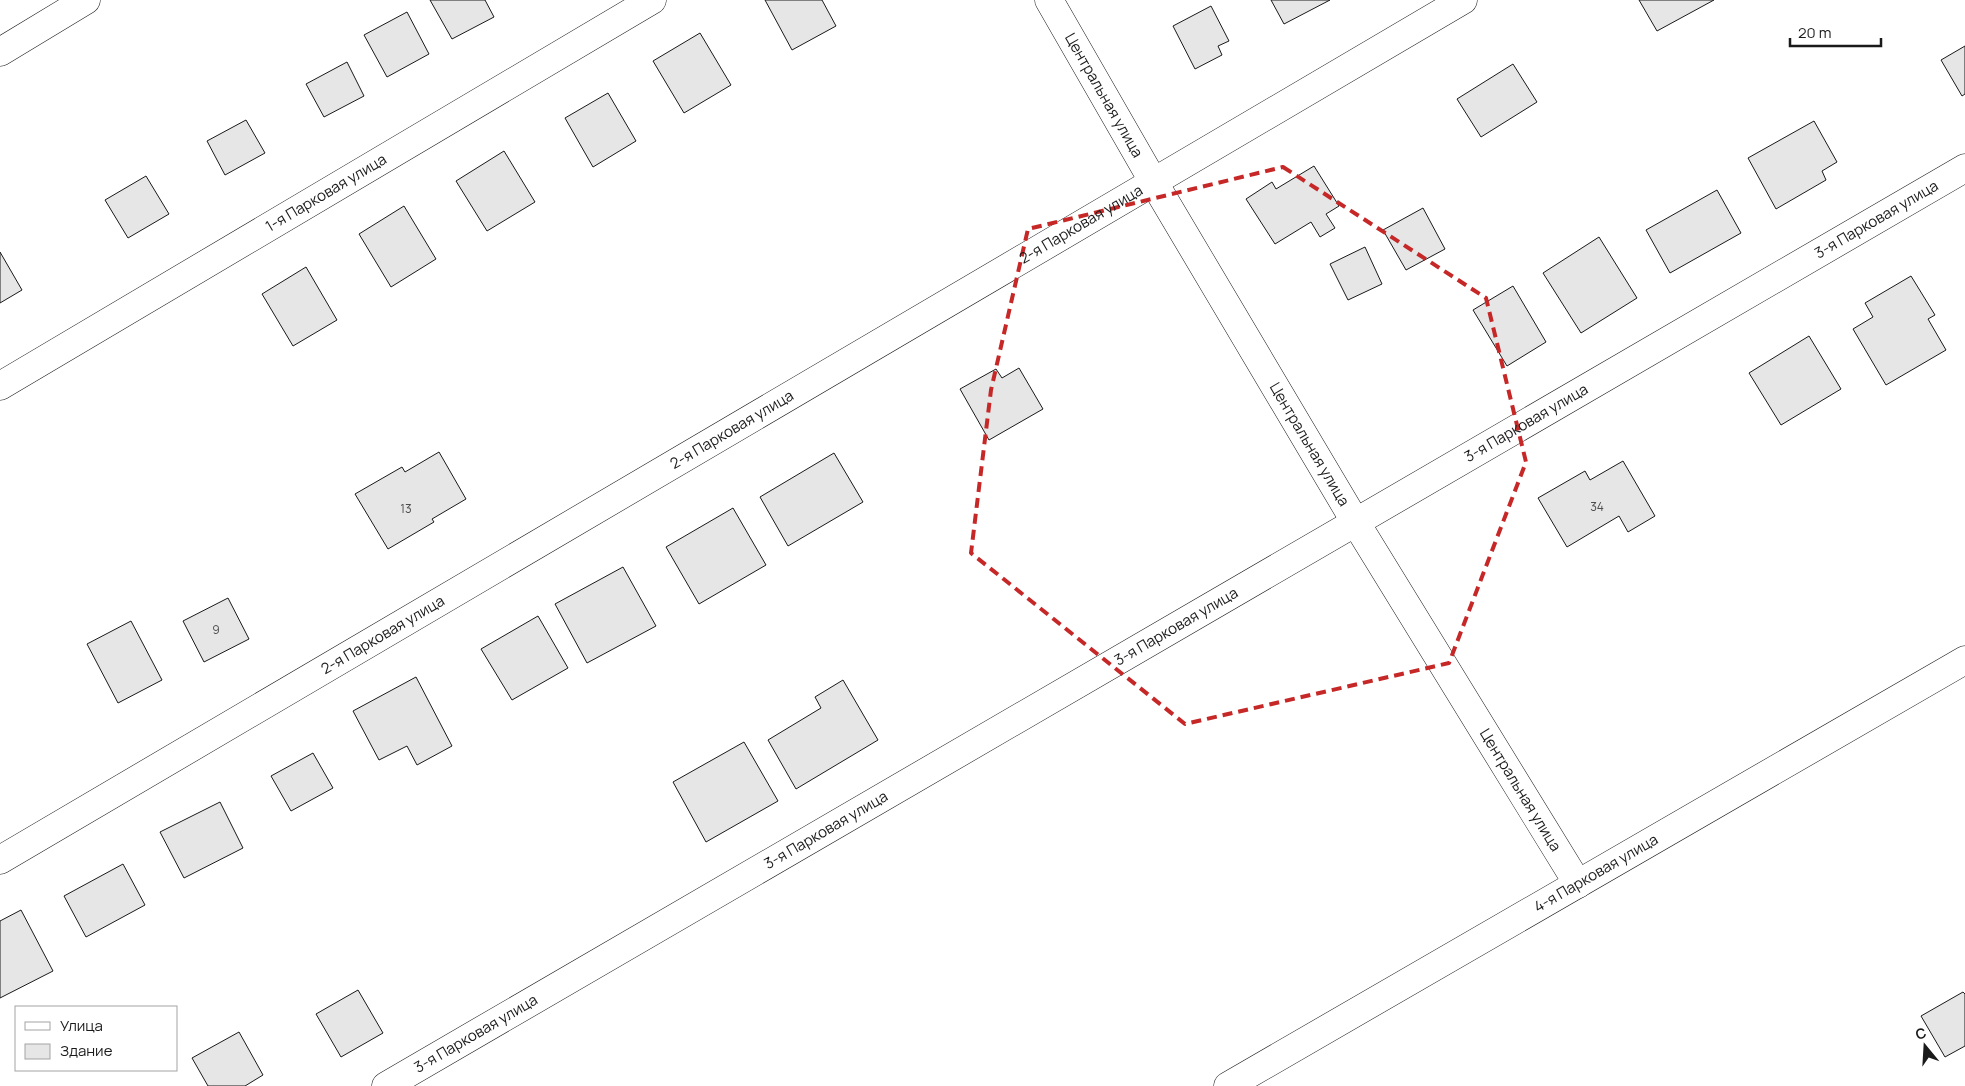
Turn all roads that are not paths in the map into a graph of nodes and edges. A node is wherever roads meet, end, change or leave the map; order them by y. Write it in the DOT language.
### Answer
graph roads {
  1 [pos="86,0"];
  2 [pos="652,0"];
  3 [pos="1049,0"];
  4 [pos="1462,0"];
  5 [pos="0,52"];
  6 [pos="1965,168"];
  7 [pos="1153,181"];
  8 [pos="0,386"];
  9 [pos="1356,523"];
  10 [pos="1965,660"];
  11 [pos="0,860"];
  12 [pos="1578,884"];
  13 [pos="386,1086"];
  14 [pos="1228,1086"];
  1 -- 5 [label="street"];
  2 -- 8 [label="street, 1-я Парковая улица"];
  3 -- 7 [label="street, Центральная улица"];
  4 -- 7 [label="street, 2-я Парковая улица"];
  6 -- 9 [label="street, 3-я Парковая улица"];
  7 -- 9 [label="street, Центральная улица"];
  7 -- 11 [label="street, 2-я Парковая улица"];
  9 -- 12 [label="street, Центральная улица"];
  9 -- 13 [label="street, 3-я Парковая улица"];
  10 -- 12 [label="street, 4-я Парковая улица"];
  12 -- 14 [label="street, 4-я Парковая улица"];
}
